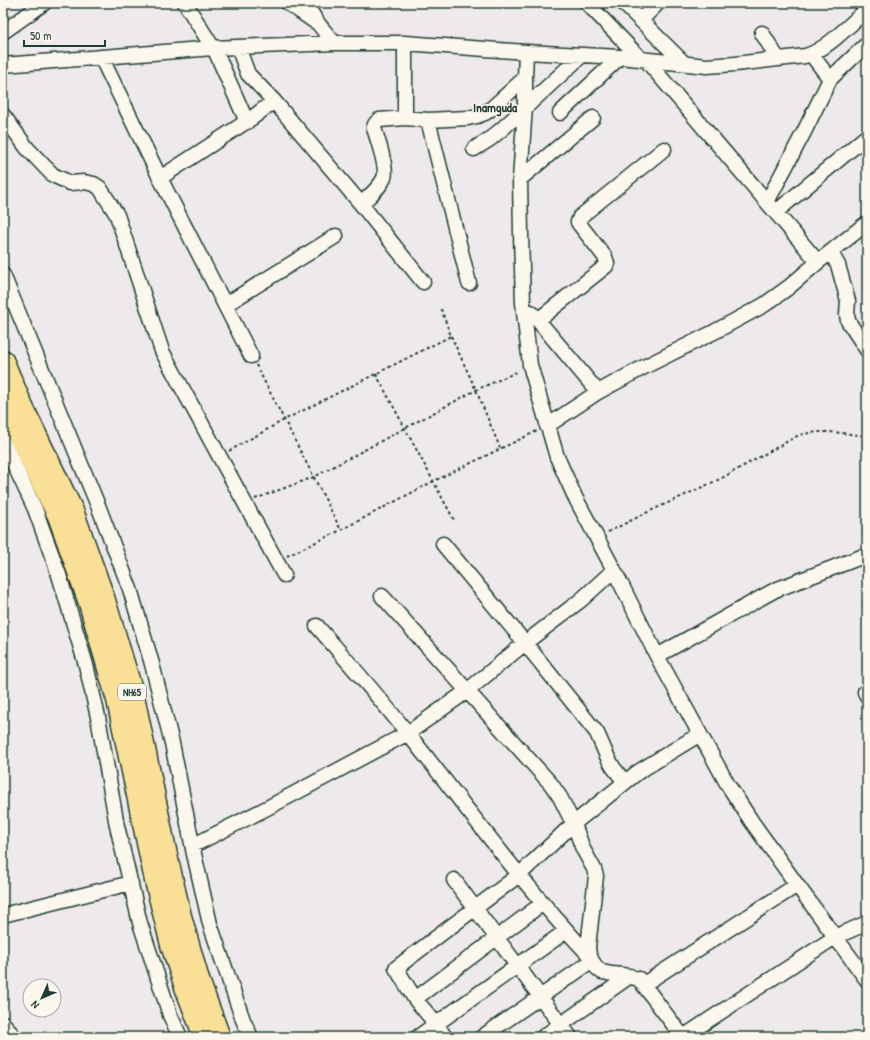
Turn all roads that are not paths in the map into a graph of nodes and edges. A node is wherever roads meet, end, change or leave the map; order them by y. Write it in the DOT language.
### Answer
graph roads {
  1 [pos="44,3"];
  2 [pos="185,3"];
  3 [pos="288,3"];
  4 [pos="307,3"];
  5 [pos="587,3"];
  6 [pos="623,3"];
  7 [pos="658,3"];
  8 [pos="867,10"];
  9 [pos="641,20"];
  10 [pos="318,24"];
  11 [pos="3,32"];
  12 [pos="762,33"];
  13 [pos="334,43"];
  14 [pos="405,43"];
  15 [pos="867,44"];
  16 [pos="238,47"];
  17 [pos="214,48"];
  18 [pos="526,52"];
  19 [pos="811,54"];
  20 [pos="582,55"];
  21 [pos="100,57"];
  22 [pos="620,57"];
  23 [pos="643,59"];
  24 [pos="778,59"];
  25 [pos="684,63"];
  26 [pos="3,65"];
  27 [pos="525,78"];
  28 [pos="830,79"];
  29 [pos="274,102"];
  30 [pos="525,107"];
  31 [pos="560,113"];
  32 [pos="3,115"];
  33 [pos="405,118"];
  34 [pos="593,118"];
  35 [pos="428,120"];
  36 [pos="247,122"];
  37 [pos="867,136"];
  38 [pos="474,149"];
  39 [pos="664,149"];
  40 [pos="160,178"];
  41 [pos="520,179"];
  42 [pos="361,204"];
  43 [pos="772,207"];
  44 [pos="867,223"];
  45 [pos="336,236"];
  46 [pos="830,253"];
  47 [pos="818,262"];
  48 [pos="3,275"];
  49 [pos="423,282"];
  50 [pos="469,283"];
  51 [pos="523,303"];
  52 [pos="225,305"];
  53 [pos="538,320"];
  54 [pos="867,350"];
  55 [pos="252,356"];
  56 [pos="3,360"];
  57 [pos="598,392"];
  58 [pos="3,404"];
  59 [pos="548,426"];
  60 [pos="3,441"];
  61 [pos="443,544"];
  62 [pos="861,556"];
  63 [pos="614,570"];
  64 [pos="284,575"];
  65 [pos="382,596"];
  66 [pos="317,626"];
  67 [pos="525,643"];
  68 [pos="657,656"];
  69 [pos="467,691"];
  70 [pos="408,733"];
  71 [pos="700,734"];
  72 [pos="625,782"];
  73 [pos="573,824"];
  74 [pos="192,844"];
  75 [pos="519,875"];
  76 [pos="454,880"];
  77 [pos="131,883"];
  78 [pos="797,885"];
  79 [pos="543,903"];
  80 [pos="476,909"];
  81 [pos="3,915"];
  82 [pos="867,923"];
  83 [pos="566,930"];
  84 [pos="835,937"];
  85 [pos="497,938"];
  86 [pos="590,958"];
  87 [pos="517,965"];
  88 [pos="630,976"];
  89 [pos="867,980"];
  90 [pos="644,984"];
  91 [pos="541,997"];
  92 [pos="415,999"];
  93 [pos="3,1023"];
  94 [pos="436,1024"];
  95 [pos="560,1024"];
  96 [pos="14,1037"];
  97 [pos="180,1037"];
  98 [pos="204,1037"];
  99 [pos="220,1037"];
  100 [pos="251,1037"];
  101 [pos="418,1037"];
  102 [pos="445,1037"];
  103 [pos="482,1037"];
  104 [pos="542,1037"];
  105 [pos="570,1037"];
  106 [pos="683,1037"];
  1 -- 11 [label="street"];
  2 -- 17 [label="street"];
  3 -- 10 [label="street"];
  4 -- 10 [label="street"];
  5 -- 23 [label="street"];
  6 -- 9 [label="street"];
  7 -- 9 [label="street"];
  8 -- 19 [label="street"];
  9 -- 25 [label="street"];
  10 -- 13 [label="street"];
  12 -- 24 [label="street"];
  13 -- 14 [label="street"];
  13 -- 16 [label="street"];
  14 -- 18 [label="street"];
  14 -- 33 [label="street"];
  15 -- 28 [label="street"];
  16 -- 17 [label="street"];
  16 -- 29 [label="street"];
  17 -- 21 [label="street"];
  17 -- 36 [label="street"];
  18 -- 20 [label="street"];
  18 -- 27 [label="street"];
  19 -- 24 [label="street"];
  19 -- 28 [label="street"];
  20 -- 22 [label="street"];
  20 -- 30 [label="street"];
  21 -- 26 [label="street"];
  21 -- 40 [label="street"];
  22 -- 23 [label="street"];
  22 -- 31 [label="street"];
  23 -- 25 [label="street"];
  23 -- 43 [label="street"];
  24 -- 25 [label="street"];
  27 -- 30 [label="street"];
  27 -- 35 [label="street"];
  28 -- 43 [label="street"];
  29 -- 36 [label="street"];
  29 -- 42 [label="street"];
  30 -- 38 [label="street"];
  30 -- 41 [label="street"];
  32 -- 64 [label="street"];
  33 -- 35 [label="street"];
  33 -- 42 [label="street"];
  34 -- 41 [label="street"];
  35 -- 50 [label="street"];
  36 -- 40 [label="street"];
  37 -- 43 [label="street"];
  39 -- 53 [label="street"];
  40 -- 52 [label="street"];
  41 -- 51 [label="street"];
  42 -- 49 [label="street"];
  43 -- 47 [label="street"];
  44 -- 46 [label="street"];
  45 -- 52 [label="street"];
  46 -- 47 [label="street"];
  46 -- 54 [label="street"];
  47 -- 57 [label="street"];
  48 -- 74 [label="street"];
  51 -- 53 [label="street"];
  51 -- 59 [label="street"];
  52 -- 55 [label="street"];
  53 -- 57 [label="street"];
  56 -- 99 [label="highway, NH65"];
  57 -- 59 [label="street"];
  58 -- 98 [label="highway, NH65"];
  59 -- 63 [label="street"];
  60 -- 77 [label="street"];
  61 -- 67 [label="street"];
  62 -- 68 [label="street"];
  63 -- 67 [label="street"];
  63 -- 68 [label="street"];
  65 -- 69 [label="street"];
  66 -- 70 [label="street"];
  67 -- 69 [label="street"];
  67 -- 72 [label="street"];
  68 -- 71 [label="street"];
  69 -- 70 [label="street"];
  69 -- 73 [label="street"];
  70 -- 74 [label="street"];
  70 -- 75 [label="street"];
  71 -- 72 [label="street"];
  71 -- 78 [label="street"];
  72 -- 73 [label="street"];
  73 -- 75 [label="street"];
  73 -- 86 [label="street"];
  74 -- 100 [label="street"];
  75 -- 79 [label="street"];
  75 -- 80 [label="street"];
  76 -- 80 [label="street"];
  77 -- 81 [label="street"];
  77 -- 97 [label="street"];
  78 -- 84 [label="street"];
  78 -- 90 [label="street"];
  79 -- 83 [label="street"];
  79 -- 85 [label="street"];
  80 -- 85 [label="street"];
  80 -- 92 [label="street"];
  82 -- 84 [label="street"];
  83 -- 86 [label="street"];
  83 -- 87 [label="street"];
  84 -- 89 [label="street"];
  84 -- 106 [label="street"];
  85 -- 87 [label="street"];
  85 -- 92 [label="street"];
  86 -- 88 [label="street"];
  86 -- 91 [label="street"];
  87 -- 91 [label="street"];
  87 -- 94 [label="street"];
  88 -- 90 [label="street"];
  88 -- 95 [label="street"];
  90 -- 106 [label="street"];
  91 -- 95 [label="street"];
  91 -- 103 [label="street"];
  92 -- 94 [label="street"];
  93 -- 96 [label="street"];
  94 -- 101 [label="street"];
  94 -- 102 [label="street"];
  95 -- 104 [label="street"];
  95 -- 105 [label="street"];
}
